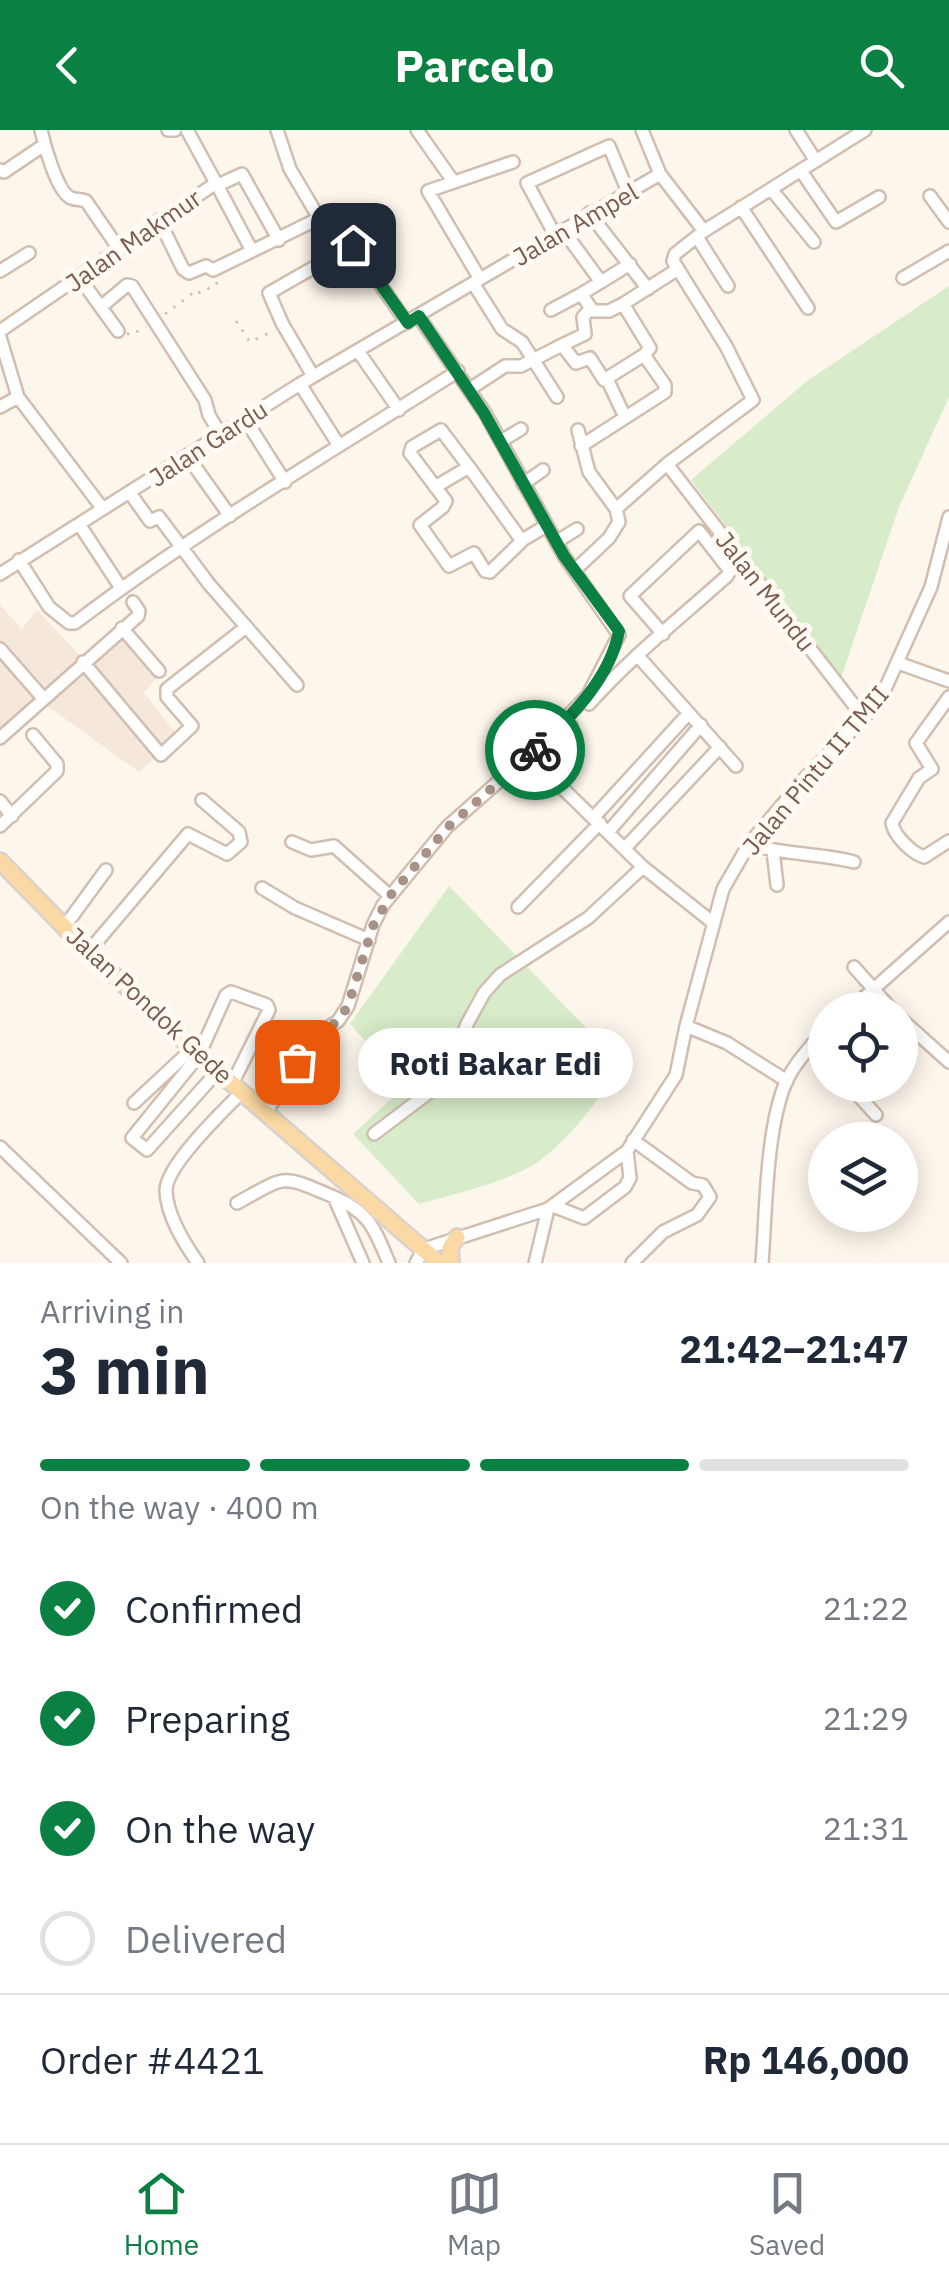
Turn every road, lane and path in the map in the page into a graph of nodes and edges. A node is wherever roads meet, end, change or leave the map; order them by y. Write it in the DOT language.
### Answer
graph roads {
  1 [pos="41,130"];
  2 [pos="188,130"];
  3 [pos="278,130"];
  4 [pos="438,130"];
  5 [pos="796,130"];
  6 [pos="865,130"];
  7 [pos="647,132"];
  8 [pos="420,135"];
  9 [pos="44,144"];
  10 [pos="816,161"];
  11 [pos="513,162"];
  12 [pos="0,170"];
  13 [pos="801,170"];
  14 [pos="660,174"];
  15 [pos="453,182"];
  16 [pos="217,184"];
  17 [pos="770,190"];
  18 [pos="628,192"];
  19 [pos="930,196"];
  20 [pos="879,198"];
  21 [pos="742,206"];
  22 [pos="589,213"];
  23 [pos="319,218"];
  24 [pos="159,220"];
  25 [pos="949,222"];
  26 [pos="559,232"];
  27 [pos="700,234"];
  28 [pos="280,240"];
  29 [pos="814,242"];
  30 [pos="353,245"];
  31 [pos="118,249"];
  32 [pos="252,251"];
  33 [pos="949,252"];
  34 [pos="28,254"];
  35 [pos="630,264"];
  36 [pos="678,270"];
  37 [pos="210,271"];
  38 [pos="0,272"];
  39 [pos="79,277"];
  40 [pos="902,278"];
  41 [pos="476,281"];
  42 [pos="601,282"];
  43 [pos="728,286"];
  44 [pos="648,290"];
  45 [pos="582,294"];
  46 [pos="624,304"];
  47 [pos="102,306"];
  48 [pos="591,308"];
  49 [pos="808,308"];
  50 [pos="550,310"];
  51 [pos="413,320"];
  52 [pos="236,321"];
  53 [pos="156,322"];
  54 [pos="283,325"];
  55 [pos="122,331"];
  56 [pos="0,334"];
  57 [pos="562,345"];
  58 [pos="358,351"];
  59 [pos="644,356"];
  60 [pos="532,358"];
  61 [pos="458,372"];
  62 [pos="313,376"];
  63 [pos="606,379"];
  64 [pos="300,384"];
  65 [pos="470,389"];
  66 [pos="18,397"];
  67 [pos="557,398"];
  68 [pos="0,407"];
  69 [pos="399,410"];
  70 [pos="624,417"];
  71 [pos="245,419"];
  72 [pos="521,429"];
  73 [pos="578,430"];
  74 [pos="221,435"];
  75 [pos="501,442"];
  76 [pos="338,444"];
  77 [pos="581,446"];
  78 [pos="188,457"];
  79 [pos="667,464"];
  80 [pos="469,467"];
  81 [pos="543,470"];
  82 [pos="285,482"];
  83 [pos="523,484"];
  84 [pos="435,487"];
  85 [pos="130,493"];
  86 [pos="616,508"];
  87 [pos="103,510"];
  88 [pos="230,516"];
  89 [pos="949,517"];
  90 [pos="78,524"];
  91 [pos="546,526"];
  92 [pos="577,529"];
  93 [pos="522,541"];
  94 [pos="556,542"];
  95 [pos="181,548"];
  96 [pos="18,560"];
  97 [pos="575,570"];
  98 [pos="0,574"];
  99 [pos="121,588"];
  100 [pos="134,602"];
  101 [pos="246,627"];
  102 [pos="122,628"];
  103 [pos="663,634"];
  104 [pos="0,649"];
  105 [pos="637,655"];
  106 [pos="83,662"];
  107 [pos="898,663"];
  108 [pos="159,672"];
  109 [pos="949,681"];
  110 [pos="297,685"];
  111 [pos="43,698"];
  112 [pos="949,698"];
  113 [pos="690,713"];
  114 [pos="864,718"];
  115 [pos="701,726"];
  116 [pos="2,732"];
  117 [pos="33,735"];
  118 [pos="720,746"];
  119 [pos="736,766"];
  120 [pos="0,800"];
  121 [pos="202,800"];
  122 [pos="12,816"];
  123 [pos="601,823"];
  124 [pos="0,826"];
  125 [pos="949,841"];
  126 [pos="292,842"];
  127 [pos="749,844"];
  128 [pos="625,848"];
  129 [pos="772,851"];
  130 [pos="0,861"];
  131 [pos="854,862"];
  132 [pos="644,867"];
  133 [pos="106,870"];
  134 [pos="778,885"];
  135 [pos="262,888"];
  136 [pos="390,896"];
  137 [pos="518,907"];
  138 [pos="712,922"];
  139 [pos="949,922"];
  140 [pos="65,926"];
  141 [pos="369,940"];
  142 [pos="89,952"];
  143 [pos="854,967"];
  144 [pos="872,990"];
  145 [pos="686,1026"];
  146 [pos="918,1034"];
  147 [pos="808,1050"];
  148 [pos="196,1052"];
  149 [pos="949,1062"];
  150 [pos="218,1071"];
  151 [pos="787,1081"];
  152 [pos="238,1087"];
  153 [pos="864,1102"];
  154 [pos="134,1103"];
  155 [pos="267,1112"];
  156 [pos="876,1116"];
  157 [pos="374,1134"];
  158 [pos="630,1146"];
  159 [pos="0,1147"];
  160 [pos="334,1197"];
  161 [pos="237,1202"];
  162 [pos="550,1208"];
  163 [pos="457,1238"];
  164 [pos="420,1256"];
  165 [pos="121,1263"];
  166 [pos="198,1263"];
  167 [pos="363,1263"];
  168 [pos="389,1263"];
  169 [pos="439,1263"];
  170 [pos="451,1263"];
  171 [pos="535,1263"];
  172 [pos="632,1263"];
  173 [pos="762,1263"];
  1 -- 9 [label="street"];
  2 -- 16 [label="street, Jalan Makmur"];
  3 -- 23 [label="street"];
  4 -- 8 [label="street"];
  5 -- 10 [label="street"];
  6 -- 10 [label="street"];
  7 -- 14 [label="street"];
  8 -- 15 [label="street"];
  9 -- 12 [label="street"];
  9 -- 31 [label="street"];
  10 -- 13 [label="street"];
  11 -- 15 [label="street"];
  13 -- 17 [label="street"];
  13 -- 20 [label="street"];
  14 -- 18 [label="street, Jalan Ampel"];
  14 -- 27 [label="street, Jalan Ampel"];
  15 -- 41 [label="street"];
  16 -- 24 [label="street, Jalan Makmur"];
  16 -- 28 [label="street"];
  16 -- 32 [label="street"];
  17 -- 21 [label="street"];
  17 -- 29 [label="street"];
  18 -- 22 [label="street, Jalan Ampel"];
  18 -- 26 [label="street"];
  19 -- 25 [label="street"];
  21 -- 27 [label="street"];
  21 -- 49 [label="street"];
  22 -- 26 [label="street, Jalan Ampel"];
  22 -- 35 [label="street"];
  23 -- 28 [label="street"];
  23 -- 30 [label="street"];
  24 -- 31 [label="street, Jalan Makmur"];
  24 -- 37 [label="street"];
  26 -- 41 [label="street, Jalan Ampel"];
  26 -- 42 [label="street"];
  27 -- 36 [label="street"];
  27 -- 43 [label="street, Jalan Ampel"];
  28 -- 32 [label="street"];
  30 -- 51 [label="street"];
  30 -- 54 [label="street"];
  31 -- 39 [label="street, Jalan Makmur"];
  32 -- 37 [label="street"];
  33 -- 40 [label="street"];
  34 -- 38 [label="street"];
  35 -- 42 [label="street"];
  35 -- 44 [label="street"];
  36 -- 44 [label="street"];
  36 -- 79 [label="street"];
  37 -- 53 [label="path"];
  39 -- 47 [label="street"];
  39 -- 56 [label="street, Jalan Makmur"];
  41 -- 51 [label="street, Jalan Ampel"];
  41 -- 60 [label="street"];
  42 -- 45 [label="street"];
  44 -- 46 [label="street"];
  45 -- 48 [label="street"];
  45 -- 50 [label="street"];
  46 -- 48 [label="street"];
  46 -- 59 [label="street"];
  47 -- 53 [label="street"];
  47 -- 55 [label="street"];
  48 -- 57 [label="street"];
  51 -- 58 [label="street, Jalan Gardu"];
  51 -- 61 [label="street"];
  52 -- 54 [label="path"];
  53 -- 55 [label="path"];
  53 -- 74 [label="street"];
  54 -- 62 [label="street"];
  56 -- 66 [label="street, Jalan Makmur"];
  57 -- 60 [label="street"];
  57 -- 63 [label="street"];
  58 -- 62 [label="street, Jalan Gardu"];
  58 -- 69 [label="street"];
  59 -- 63 [label="street"];
  59 -- 70 [label="street"];
  60 -- 65 [label="street"];
  60 -- 67 [label="street"];
  61 -- 65 [label="street"];
  61 -- 69 [label="street"];
  62 -- 64 [label="street, Jalan Gardu"];
  63 -- 70 [label="street"];
  64 -- 71 [label="street, Jalan Gardu"];
  64 -- 76 [label="street"];
  65 -- 75 [label="street"];
  66 -- 68 [label="street"];
  66 -- 87 [label="street, Jalan Makmur"];
  69 -- 76 [label="street"];
  70 -- 77 [label="street"];
  71 -- 74 [label="street, Jalan Gardu"];
  71 -- 82 [label="street"];
  72 -- 75 [label="street"];
  73 -- 77 [label="street"];
  74 -- 78 [label="street, Jalan Gardu"];
  75 -- 83 [label="street"];
  76 -- 82 [label="street"];
  77 -- 86 [label="street"];
  78 -- 85 [label="street, Jalan Gardu"];
  78 -- 88 [label="street"];
  79 -- 86 [label="street"];
  79 -- 114 [label="street, Jalan Mundu"];
  80 -- 84 [label="street"];
  80 -- 84 [label="street"];
  80 -- 93 [label="street"];
  81 -- 83 [label="street"];
  82 -- 88 [label="street"];
  83 -- 91 [label="street"];
  84 -- 93 [label="street"];
  85 -- 87 [label="street, Jalan Gardu"];
  85 -- 95 [label="street"];
  86 -- 97 [label="street"];
  87 -- 90 [label="street, Jalan Gardu"];
  88 -- 95 [label="street"];
  89 -- 107 [label="street, Jalan Pintu II TMII"];
  90 -- 96 [label="street, Jalan Gardu"];
  90 -- 99 [label="street"];
  91 -- 93 [label="street"];
  91 -- 94 [label="street"];
  92 -- 94 [label="street"];
  94 -- 97 [label="street"];
  95 -- 99 [label="street"];
  95 -- 101 [label="street"];
  96 -- 98 [label="street, Jalan Gardu"];
  96 -- 99 [label="street"];
  97 -- 136 [label="street"];
  100 -- 102 [label="street"];
  101 -- 106 [label="street"];
  101 -- 110 [label="street"];
  102 -- 106 [label="street"];
  102 -- 108 [label="street"];
  103 -- 103 [label="street"];
  103 -- 105 [label="street"];
  104 -- 111 [label="street"];
  105 -- 113 [label="street"];
  105 -- 123 [label="street"];
  106 -- 111 [label="street"];
  107 -- 109 [label="street"];
  107 -- 114 [label="street, Jalan Pintu II TMII"];
  111 -- 116 [label="street"];
  112 -- 125 [label="street"];
  113 -- 115 [label="street"];
  113 -- 123 [label="street"];
  114 -- 127 [label="street, Jalan Pintu II TMII"];
  115 -- 118 [label="street"];
  115 -- 123 [label="street"];
  117 -- 122 [label="street"];
  118 -- 119 [label="street"];
  118 -- 128 [label="street"];
  120 -- 122 [label="street"];
  121 -- 142 [label="street"];
  122 -- 124 [label="street"];
  123 -- 128 [label="street"];
  123 -- 137 [label="street"];
  126 -- 136 [label="street"];
  127 -- 129 [label="street"];
  127 -- 138 [label="street, Jalan Pintu II TMII"];
  128 -- 132 [label="street"];
  129 -- 131 [label="street"];
  129 -- 134 [label="street"];
  130 -- 140 [label="main road, Jalan Pondok Gede"];
  132 -- 138 [label="street"];
  132 -- 157 [label="street"];
  133 -- 140 [label="street"];
  135 -- 141 [label="street"];
  136 -- 141 [label="street"];
  138 -- 145 [label="street, Jalan Pintu II TMII"];
  139 -- 144 [label="street"];
  140 -- 142 [label="main road, Jalan Pondok Gede"];
  141 -- 155 [label="street"];
  142 -- 148 [label="main road, Jalan Pondok Gede"];
  143 -- 144 [label="street"];
  145 -- 151 [label="street"];
  145 -- 158 [label="street, Jalan Pintu II TMII"];
  146 -- 149 [label="street"];
  147 -- 151 [label="street"];
  148 -- 150 [label="main road, Jalan Pondok Gede"];
  148 -- 150 [label="street"];
  148 -- 152 [label="street"];
  148 -- 154 [label="street"];
  150 -- 152 [label="main road, Jalan Pondok Gede"];
  151 -- 173 [label="street"];
  152 -- 155 [label="main road, Jalan Pondok Gede"];
  152 -- 166 [label="street"];
  153 -- 156 [label="street"];
  155 -- 164 [label="main road, Jalan Pondok Gede"];
  158 -- 162 [label="street, Jalan Pintu II TMII"];
  158 -- 162 [label="street"];
  158 -- 172 [label="street"];
  159 -- 165 [label="street"];
  160 -- 161 [label="street"];
  160 -- 167 [label="street"];
  160 -- 168 [label="street"];
  162 -- 163 [label="street, Jalan Pintu II TMII"];
  162 -- 171 [label="street"];
  163 -- 164 [label="street, Jalan Pintu II TMII"];
  163 -- 170 [label="main road"];
  164 -- 169 [label="main road, Jalan Pondok Gede"];
}
